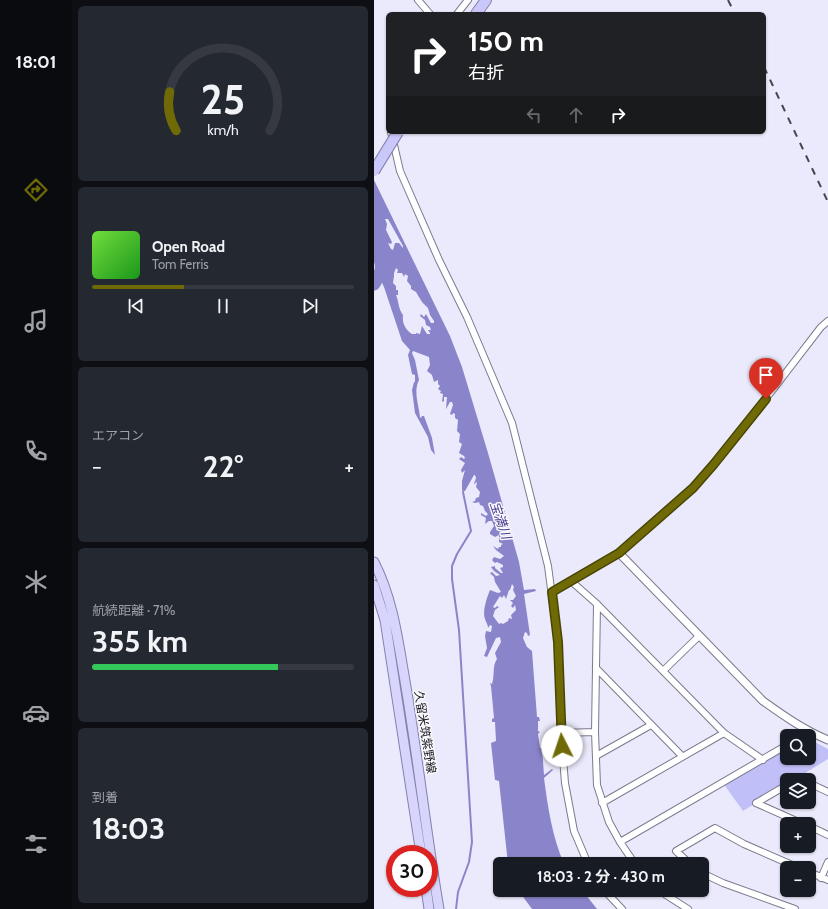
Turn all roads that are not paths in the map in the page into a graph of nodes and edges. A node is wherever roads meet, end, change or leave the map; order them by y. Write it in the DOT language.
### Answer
graph roads {
  1 [pos="418,0"];
  2 [pos="468,0"];
  3 [pos="486,0"];
  4 [pos="428,12"];
  5 [pos="459,12"];
  6 [pos="477,12"];
  7 [pos="391,134"];
  8 [pos="397,134"];
  9 [pos="374,171"];
  10 [pos="828,321"];
  11 [pos="619,553"];
  12 [pos="374,562"];
  13 [pos="572,581"];
  14 [pos="374,585"];
  15 [pos="552,592"];
  16 [pos="597,604"];
  17 [pos="699,636"];
  18 [pos="596,668"];
  19 [pos="663,671"];
  20 [pos="651,725"];
  21 [pos="804,729"];
  22 [pos="595,732"];
  23 [pos="561,733"];
  24 [pos="724,733"];
  25 [pos="816,735"];
  26 [pos="828,740"];
  27 [pos="780,749"];
  28 [pos="596,756"];
  29 [pos="682,756"];
  30 [pos="763,760"];
  31 [pos="816,786"];
  32 [pos="780,789"];
  33 [pos="828,792"];
  34 [pos="602,803"];
  35 [pos="787,817"];
  36 [pos="816,829"];
  37 [pos="828,835"];
  38 [pos="620,842"];
  39 [pos="420,845"];
  40 [pos="585,857"];
  41 [pos="630,857"];
  42 [pos="682,857"];
  43 [pos="783,861"];
  44 [pos="828,862"];
  45 [pos="709,876"];
  46 [pos="816,876"];
  47 [pos="821,878"];
  48 [pos="828,880"];
  49 [pos="427,897"];
  50 [pos="611,897"];
  51 [pos="669,897"];
  52 [pos="779,906"];
  53 [pos="429,909"];
  54 [pos="439,909"];
  55 [pos="622,909"];
  56 [pos="688,909"];
  57 [pos="794,909"];
  1 -- 4 [label="street"];
  2 -- 5 [label="street"];
  3 -- 6 [label="highway"];
  7 -- 15 [label="street"];
  8 -- 9 [label="highway, bridge"];
  10 -- 11 [label="street"];
  11 -- 13 [label="street"];
  11 -- 17 [label="street"];
  12 -- 54 [label="main road, 久留米筑紫野線"];
  13 -- 15 [label="street"];
  13 -- 16 [label="street"];
  14 -- 39 [label="main road, 久留米筑紫野線"];
  15 -- 23 [label="street"];
  16 -- 18 [label="street"];
  16 -- 19 [label="street"];
  17 -- 19 [label="street"];
  17 -- 21 [label="street"];
  18 -- 20 [label="street"];
  18 -- 22 [label="street"];
  19 -- 24 [label="street"];
  20 -- 28 [label="street"];
  20 -- 29 [label="street"];
  22 -- 23 [label="street"];
  22 -- 28 [label="street"];
  23 -- 40 [label="street"];
  24 -- 29 [label="street"];
  24 -- 30 [label="street"];
  25 -- 26 [label="street"];
  27 -- 30 [label="street"];
  28 -- 34 [label="street"];
  29 -- 34 [label="street"];
  30 -- 38 [label="street"];
  31 -- 33 [label="street"];
  32 -- 35 [label="street"];
  34 -- 38 [label="street"];
  36 -- 37 [label="street"];
  38 -- 41 [label="street"];
  42 -- 43 [label="street"];
  44 -- 47 [label="street"];
  45 -- 52 [label="street"];
  46 -- 47 [label="street"];
  47 -- 48 [label="street"];
  49 -- 53 [label="main road"];
  50 -- 55 [label="street"];
  51 -- 56 [label="street"];
  52 -- 57 [label="street"];
}
